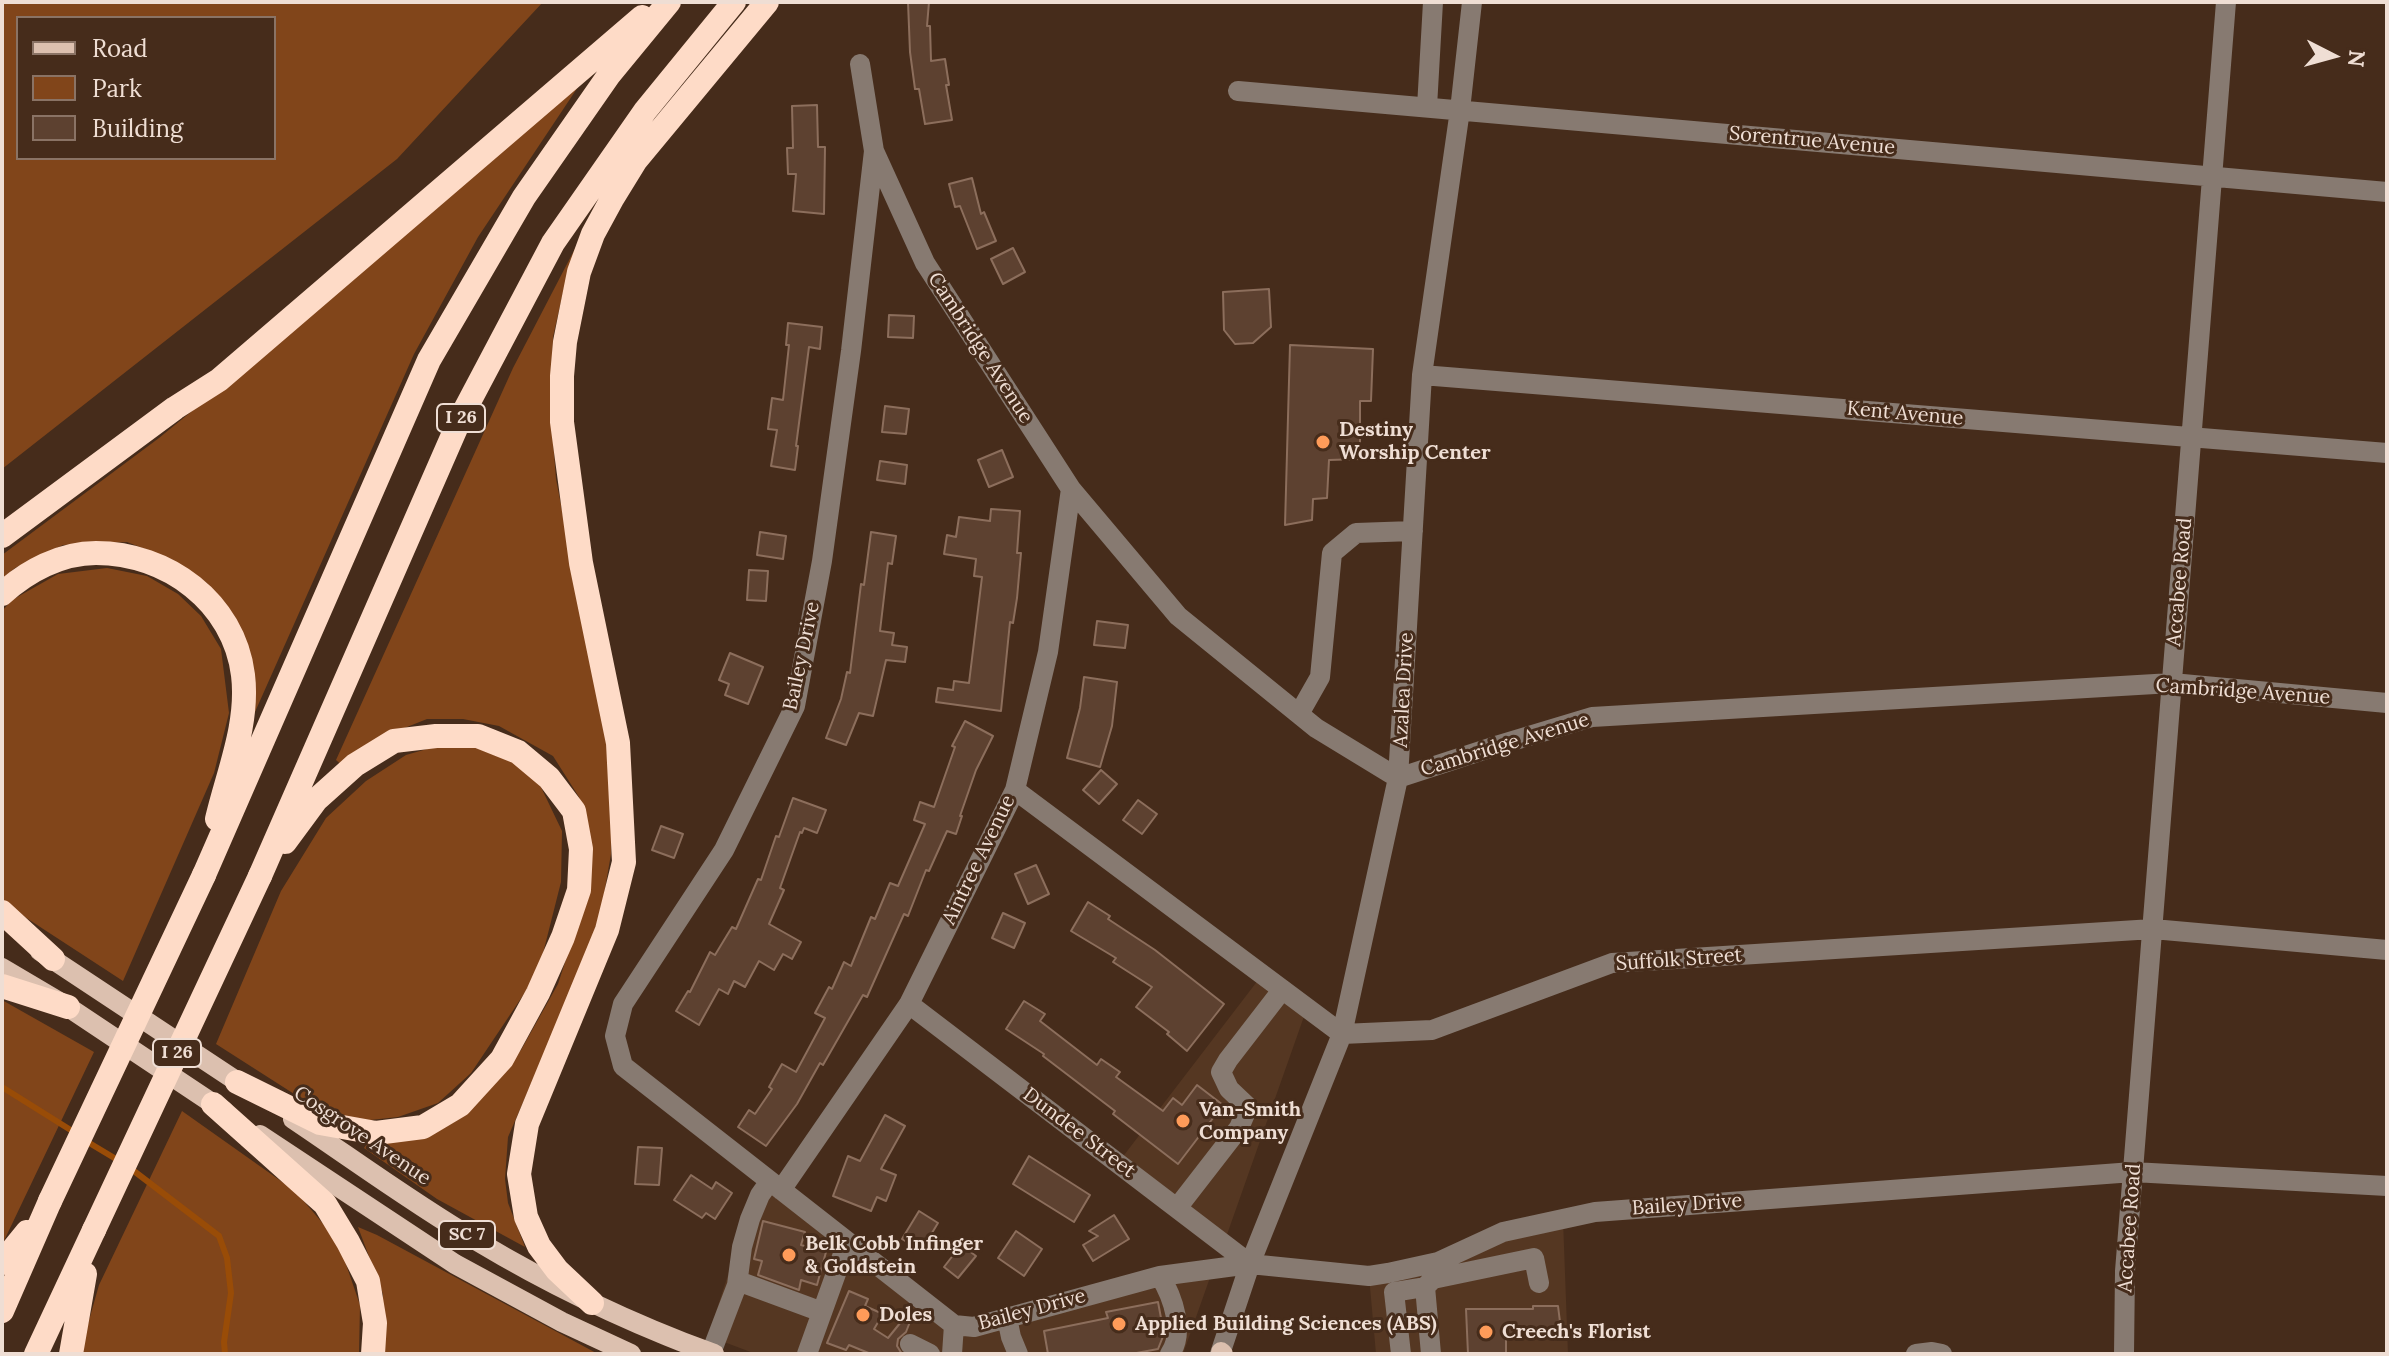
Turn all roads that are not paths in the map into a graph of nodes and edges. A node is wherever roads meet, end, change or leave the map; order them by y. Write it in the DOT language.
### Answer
graph roads {
  1 [pos="659,2"];
  2 [pos="669,2"];
  3 [pos="734,2"];
  4 [pos="767,2"];
  5 [pos="1433,2"];
  6 [pos="1472,2"];
  7 [pos="2226,2"];
  8 [pos="860,64"];
  9 [pos="1238,91"];
  10 [pos="1427,107"];
  11 [pos="1460,110"];
  12 [pos="874,151"];
  13 [pos="2212,176"];
  14 [pos="2387,192"];
  15 [pos="1422,375"];
  16 [pos="2192,437"];
  17 [pos="2387,453"];
  18 [pos="1071,489"];
  19 [pos="1413,531"];
  20 [pos="2,536"];
  21 [pos="2,594"];
  22 [pos="2172,683"];
  23 [pos="2387,703"];
  24 [pos="1299,714"];
  25 [pos="1398,778"];
  26 [pos="1015,790"];
  27 [pos="204,875"];
  28 [pos="260,876"];
  29 [pos="2,912"];
  30 [pos="2,926"];
  31 [pos="2153,929"];
  32 [pos="2387,950"];
  33 [pos="53,959"];
  34 [pos="2,968"];
  35 [pos="2,986"];
  36 [pos="1282,990"];
  37 [pos="909,1004"];
  38 [pos="68,1007"];
  39 [pos="1342,1034"];
  40 [pos="237,1082"];
  41 [pos="213,1104"];
  42 [pos="2133,1172"];
  43 [pos="776,1186"];
  44 [pos="2387,1186"];
  45 [pos="50,1201"];
  46 [pos="1177,1208"];
  47 [pos="1529,1226"];
  48 [pos="94,1230"];
  49 [pos="847,1243"];
  50 [pos="1534,1258"];
  51 [pos="2,1263"];
  52 [pos="1250,1264"];
  53 [pos="1160,1276"];
  54 [pos="738,1281"];
  55 [pos="1391,1283"];
  56 [pos="1539,1283"];
  57 [pos="1425,1287"];
  58 [pos="592,1303"];
  59 [pos="2,1311"];
  60 [pos="822,1312"];
  61 [pos="1007,1318"];
  62 [pos="954,1325"];
  63 [pos="910,1344"];
  64 [pos="1221,1353"];
  65 [pos="36,1354"];
  66 [pos="71,1354"];
  67 [pos="373,1354"];
  68 [pos="631,1354"];
  69 [pos="713,1354"];
  70 [pos="807,1354"];
  71 [pos="930,1354"];
  72 [pos="952,1354"];
  73 [pos="1018,1354"];
  74 [pos="1170,1354"];
  75 [pos="1401,1354"];
  76 [pos="1431,1354"];
  77 [pos="1916,1354"];
  78 [pos="1942,1354"];
  79 [pos="2124,1354"];
  1 -- 20 [label="highway"];
  2 -- 27 [label="highway, I 26"];
  3 -- 28 [label="highway, I 26"];
  4 -- 58 [label="highway"];
  5 -- 10 [label="street"];
  6 -- 11 [label="street, Azalea Drive"];
  7 -- 13 [label="street, Accabee Road"];
  8 -- 12 [label="street, Cambridge Avenue"];
  9 -- 10 [label="street, Sorentrue Avenue"];
  10 -- 11 [label="street, Sorentrue Avenue"];
  11 -- 13 [label="street, Sorentrue Avenue"];
  11 -- 15 [label="street, Azalea Drive"];
  12 -- 18 [label="street, Cambridge Avenue"];
  12 -- 43 [label="street, Bailey Drive"];
  13 -- 14 [label="street, Sorentrue Avenue"];
  13 -- 16 [label="street, Accabee Road"];
  15 -- 16 [label="street, Kent Avenue"];
  15 -- 19 [label="street, Azalea Drive"];
  16 -- 17 [label="street, Kent Avenue"];
  16 -- 22 [label="street, Accabee Road"];
  18 -- 24 [label="street, Cambridge Avenue"];
  18 -- 26 [label="street, Aintree Avenue"];
  19 -- 24 [label="street"];
  19 -- 25 [label="street, Azalea Drive"];
  21 -- 27 [label="highway"];
  22 -- 23 [label="street, Cambridge Avenue"];
  22 -- 25 [label="street, Cambridge Avenue"];
  22 -- 31 [label="street, Accabee Road"];
  24 -- 25 [label="street, Cambridge Avenue"];
  25 -- 39 [label="street, Azalea Drive"];
  26 -- 36 [label="street"];
  26 -- 37 [label="street, Aintree Avenue"];
  27 -- 45 [label="highway, I 26, bridge"];
  28 -- 40 [label="highway"];
  28 -- 48 [label="highway, I 26, bridge"];
  29 -- 33 [label="highway"];
  30 -- 33 [label="main road, Cosgrove Avenue / SC 7"];
  31 -- 32 [label="street, Suffolk Street"];
  31 -- 39 [label="street, Suffolk Street"];
  31 -- 42 [label="street, Accabee Road"];
  33 -- 40 [label="main road, Cosgrove Avenue / SC 7"];
  34 -- 38 [label="main road, SC 7"];
  35 -- 38 [label="highway"];
  36 -- 39 [label="street"];
  36 -- 46 [label="street"];
  37 -- 43 [label="street, Aintree Avenue"];
  37 -- 46 [label="street, Dundee Street"];
  38 -- 41 [label="main road, SC 7"];
  39 -- 52 [label="street, Azalea Drive"];
  40 -- 58 [label="main road, Cosgrove Avenue / SC 7"];
  41 -- 67 [label="highway"];
  41 -- 68 [label="main road, SC 7"];
  42 -- 44 [label="street, Bailey Drive"];
  42 -- 47 [label="street, Bailey Drive"];
  42 -- 79 [label="street, Accabee Road"];
  43 -- 49 [label="street, Bailey Drive"];
  43 -- 54 [label="street, Aintree Avenue"];
  45 -- 51 [label="highway"];
  45 -- 59 [label="highway, I 26"];
  46 -- 52 [label="street, Dundee Street"];
  47 -- 50 [label="street"];
  47 -- 55 [label="street, Bailey Drive"];
  48 -- 65 [label="highway, I 26"];
  48 -- 66 [label="highway"];
  49 -- 60 [label="street"];
  49 -- 62 [label="street, Bailey Drive"];
  50 -- 56 [label="street"];
  50 -- 57 [label="street"];
  52 -- 53 [label="street, Bailey Drive"];
  52 -- 55 [label="street, Bailey Drive"];
  52 -- 64 [label="street, Azalea Drive"];
  53 -- 61 [label="street, Bailey Drive"];
  53 -- 74 [label="street"];
  54 -- 60 [label="street"];
  54 -- 69 [label="street, Aintree Avenue"];
  55 -- 57 [label="street"];
  55 -- 75 [label="street"];
  57 -- 76 [label="street"];
  58 -- 69 [label="main road, Cosgrove Avenue / SC 7"];
  60 -- 70 [label="street"];
  61 -- 62 [label="street, Bailey Drive"];
  61 -- 73 [label="street"];
  62 -- 72 [label="street"];
  63 -- 71 [label="street"];
  77 -- 78 [label="street"];
}
